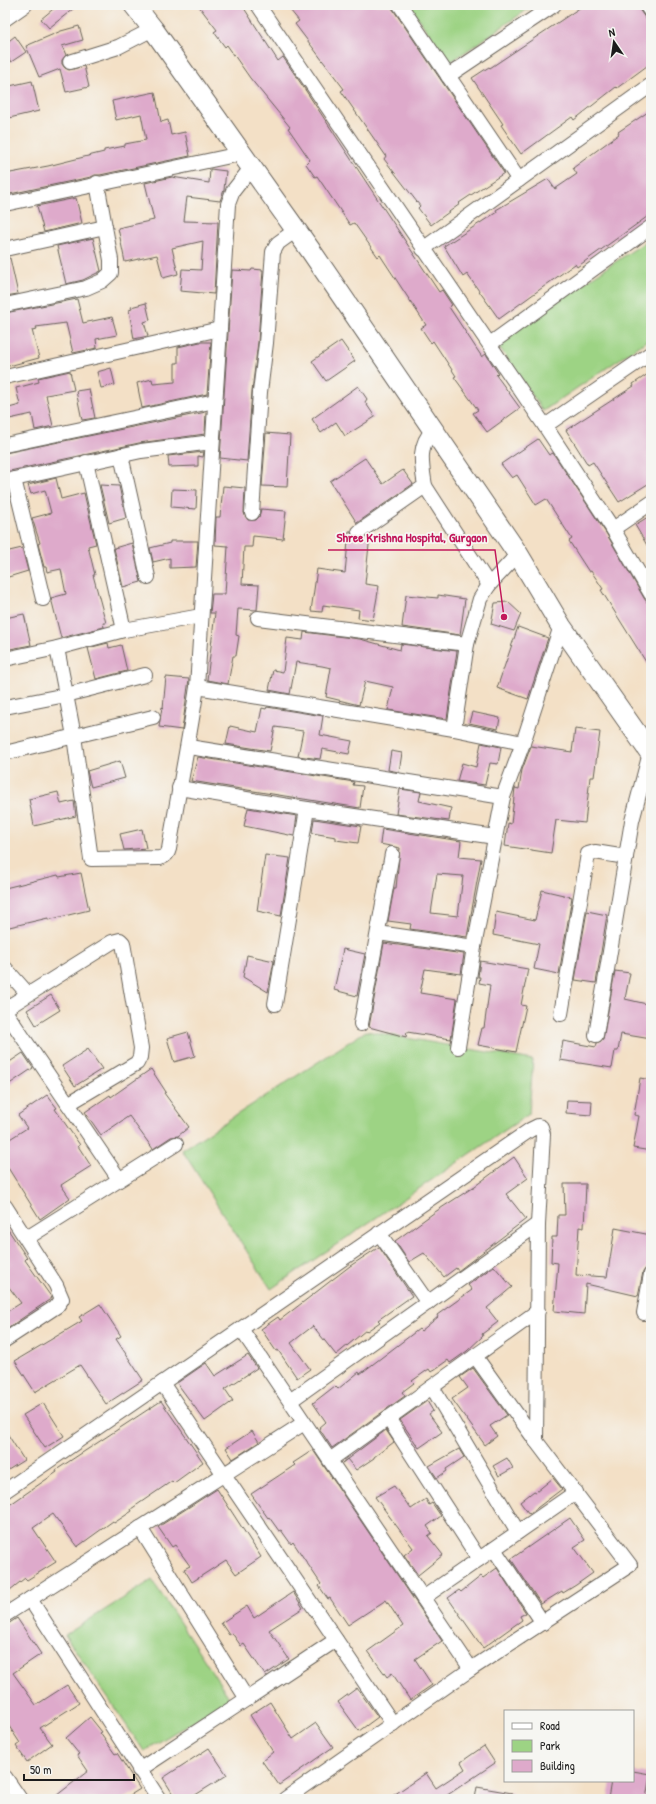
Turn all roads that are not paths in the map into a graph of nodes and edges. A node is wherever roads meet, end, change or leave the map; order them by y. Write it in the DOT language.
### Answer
graph roads {
  1 [pos="25,5"];
  2 [pos="134,5"];
  3 [pos="258,5"];
  4 [pos="400,5"];
  5 [pos="554,5"];
  6 [pos="646,5"];
  7 [pos="651,12"];
  8 [pos="5,19"];
  9 [pos="153,29"];
  10 [pos="70,62"];
  11 [pos="448,76"];
  12 [pos="651,85"];
  13 [pos="246,161"];
  14 [pos="519,180"];
  15 [pos="97,183"];
  16 [pos="5,204"];
  17 [pos="105,227"];
  18 [pos="651,227"];
  19 [pos="296,230"];
  20 [pos="5,249"];
  21 [pos="423,249"];
  22 [pos="5,305"];
  23 [pos="220,329"];
  24 [pos="490,344"];
  25 [pos="651,353"];
  26 [pos="5,377"];
  27 [pos="215,401"];
  28 [pos="545,426"];
  29 [pos="433,430"];
  30 [pos="212,442"];
  31 [pos="5,445"];
  32 [pos="121,455"];
  33 [pos="86,462"];
  34 [pos="9,480"];
  35 [pos="426,486"];
  36 [pos="651,503"];
  37 [pos="252,513"];
  38 [pos="613,529"];
  39 [pos="359,532"];
  40 [pos="518,554"];
  41 [pos="148,577"];
  42 [pos="489,584"];
  43 [pos="651,594"];
  44 [pos="43,599"];
  45 [pos="201,616"];
  46 [pos="258,618"];
  47 [pos="561,626"];
  48 [pos="124,630"];
  49 [pos="467,644"];
  50 [pos="57,648"];
  51 [pos="5,659"];
  52 [pos="145,675"];
  53 [pos="197,687"];
  54 [pos="66,695"];
  55 [pos="5,707"];
  56 [pos="153,717"];
  57 [pos="454,728"];
  58 [pos="74,736"];
  59 [pos="523,743"];
  60 [pos="189,747"];
  61 [pos="5,753"];
  62 [pos="651,754"];
  63 [pos="179,788"];
  64 [pos="503,797"];
  65 [pos="307,810"];
  66 [pos="495,837"];
  67 [pos="392,854"];
  68 [pos="626,857"];
  69 [pos="378,933"];
  70 [pos="474,947"];
  71 [pos="5,968"];
  72 [pos="28,994"];
  73 [pos="275,1004"];
  74 [pos="5,1010"];
  75 [pos="561,1014"];
  76 [pos="362,1024"];
  77 [pos="596,1035"];
  78 [pos="458,1047"];
  79 [pos="68,1104"];
  80 [pos="176,1144"];
  81 [pos="119,1180"];
  82 [pos="5,1206"];
  83 [pos="538,1224"];
  84 [pos="379,1233"];
  85 [pos="28,1238"];
  86 [pos="651,1274"];
  87 [pos="428,1303"];
  88 [pos="538,1311"];
  89 [pos="644,1313"];
  90 [pos="240,1329"];
  91 [pos="5,1340"];
  92 [pos="475,1356"];
  93 [pos="162,1383"];
  94 [pos="432,1387"];
  95 [pos="290,1401"];
  96 [pos="388,1418"];
  97 [pos="304,1423"];
  98 [pos="536,1441"];
  99 [pos="330,1460"];
  100 [pos="224,1474"];
  101 [pos="5,1491"];
  102 [pos="576,1492"];
  103 [pos="140,1528"];
  104 [pos="518,1532"];
  105 [pos="494,1549"];
  106 [pos="479,1559"];
  107 [pos="423,1598"];
  108 [pos="30,1599"];
  109 [pos="5,1615"];
  110 [pos="542,1623"];
  111 [pos="336,1640"];
  112 [pos="471,1669"];
  113 [pos="247,1699"];
  114 [pos="393,1724"];
  115 [pos="139,1770"];
  116 [pos="5,1778"];
  117 [pos="20,1799"];
  118 [pos="160,1799"];
  119 [pos="285,1799"];
  1 -- 8 [label="street"];
  2 -- 9 [label="street"];
  3 -- 21 [label="street"];
  4 -- 11 [label="street"];
  5 -- 11 [label="street"];
  6 -- 7 [label="street"];
  9 -- 10 [label="street"];
  9 -- 13 [label="street"];
  11 -- 14 [label="street"];
  12 -- 14 [label="street"];
  13 -- 15 [label="street"];
  13 -- 19 [label="street"];
  13 -- 23 [label="street"];
  14 -- 21 [label="street"];
  15 -- 16 [label="street"];
  15 -- 17 [label="street"];
  17 -- 20 [label="street"];
  17 -- 22 [label="street"];
  18 -- 24 [label="street"];
  19 -- 29 [label="street"];
  19 -- 37 [label="street"];
  21 -- 24 [label="street"];
  23 -- 26 [label="street"];
  23 -- 27 [label="street"];
  24 -- 28 [label="street"];
  25 -- 28 [label="street"];
  27 -- 30 [label="street"];
  27 -- 31 [label="street"];
  28 -- 38 [label="street"];
  29 -- 35 [label="street"];
  29 -- 40 [label="street"];
  30 -- 32 [label="street"];
  30 -- 45 [label="street"];
  32 -- 33 [label="street"];
  32 -- 41 [label="street"];
  33 -- 34 [label="street"];
  33 -- 48 [label="street"];
  34 -- 44 [label="street"];
  35 -- 39 [label="street"];
  35 -- 42 [label="street"];
  36 -- 38 [label="street"];
  38 -- 43 [label="street"];
  40 -- 42 [label="street"];
  40 -- 47 [label="street"];
  42 -- 49 [label="street"];
  45 -- 48 [label="street"];
  45 -- 53 [label="street"];
  46 -- 49 [label="street"];
  47 -- 59 [label="street"];
  47 -- 62 [label="street"];
  48 -- 50 [label="street"];
  49 -- 57 [label="street"];
  50 -- 51 [label="street"];
  50 -- 54 [label="street"];
  52 -- 54 [label="street"];
  53 -- 57 [label="street"];
  53 -- 60 [label="street"];
  54 -- 55 [label="street"];
  54 -- 58 [label="street"];
  56 -- 58 [label="street"];
  57 -- 59 [label="street"];
  58 -- 61 [label="street"];
  58 -- 63 [label="street"];
  59 -- 64 [label="street"];
  60 -- 63 [label="street"];
  60 -- 64 [label="street"];
  62 -- 68 [label="street"];
  63 -- 65 [label="street"];
  64 -- 66 [label="street"];
  65 -- 66 [label="street"];
  65 -- 73 [label="street"];
  66 -- 70 [label="street"];
  67 -- 69 [label="street"];
  68 -- 75 [label="street"];
  68 -- 77 [label="street"];
  69 -- 70 [label="street"];
  69 -- 76 [label="street"];
  70 -- 78 [label="street"];
  71 -- 72 [label="street"];
  72 -- 74 [label="street"];
  72 -- 79 [label="street"];
  74 -- 79 [label="street"];
  79 -- 81 [label="street"];
  80 -- 81 [label="street"];
  81 -- 85 [label="street"];
  82 -- 85 [label="street"];
  83 -- 84 [label="street"];
  83 -- 87 [label="street"];
  83 -- 88 [label="street"];
  84 -- 87 [label="street"];
  84 -- 90 [label="street"];
  85 -- 91 [label="street"];
  86 -- 89 [label="street"];
  87 -- 95 [label="street"];
  88 -- 92 [label="street"];
  88 -- 98 [label="street"];
  90 -- 93 [label="street"];
  90 -- 95 [label="street"];
  92 -- 94 [label="street"];
  92 -- 98 [label="street"];
  93 -- 100 [label="street"];
  93 -- 101 [label="street"];
  94 -- 96 [label="street"];
  94 -- 104 [label="street"];
  95 -- 97 [label="street"];
  96 -- 99 [label="street"];
  96 -- 106 [label="street"];
  97 -- 99 [label="street"];
  97 -- 100 [label="street"];
  98 -- 102 [label="street"];
  99 -- 107 [label="street"];
  100 -- 103 [label="street"];
  100 -- 111 [label="street"];
  102 -- 104 [label="street"];
  102 -- 110 [label="street"];
  103 -- 108 [label="street"];
  103 -- 113 [label="street"];
  104 -- 105 [label="street"];
  105 -- 106 [label="street"];
  105 -- 110 [label="street"];
  106 -- 107 [label="street"];
  107 -- 112 [label="street"];
  108 -- 109 [label="street"];
  108 -- 115 [label="street"];
  110 -- 112 [label="street"];
  111 -- 113 [label="street"];
  111 -- 114 [label="street"];
  112 -- 114 [label="street"];
  113 -- 115 [label="street"];
  114 -- 119 [label="street"];
  115 -- 118 [label="street"];
  116 -- 117 [label="street"];
}
